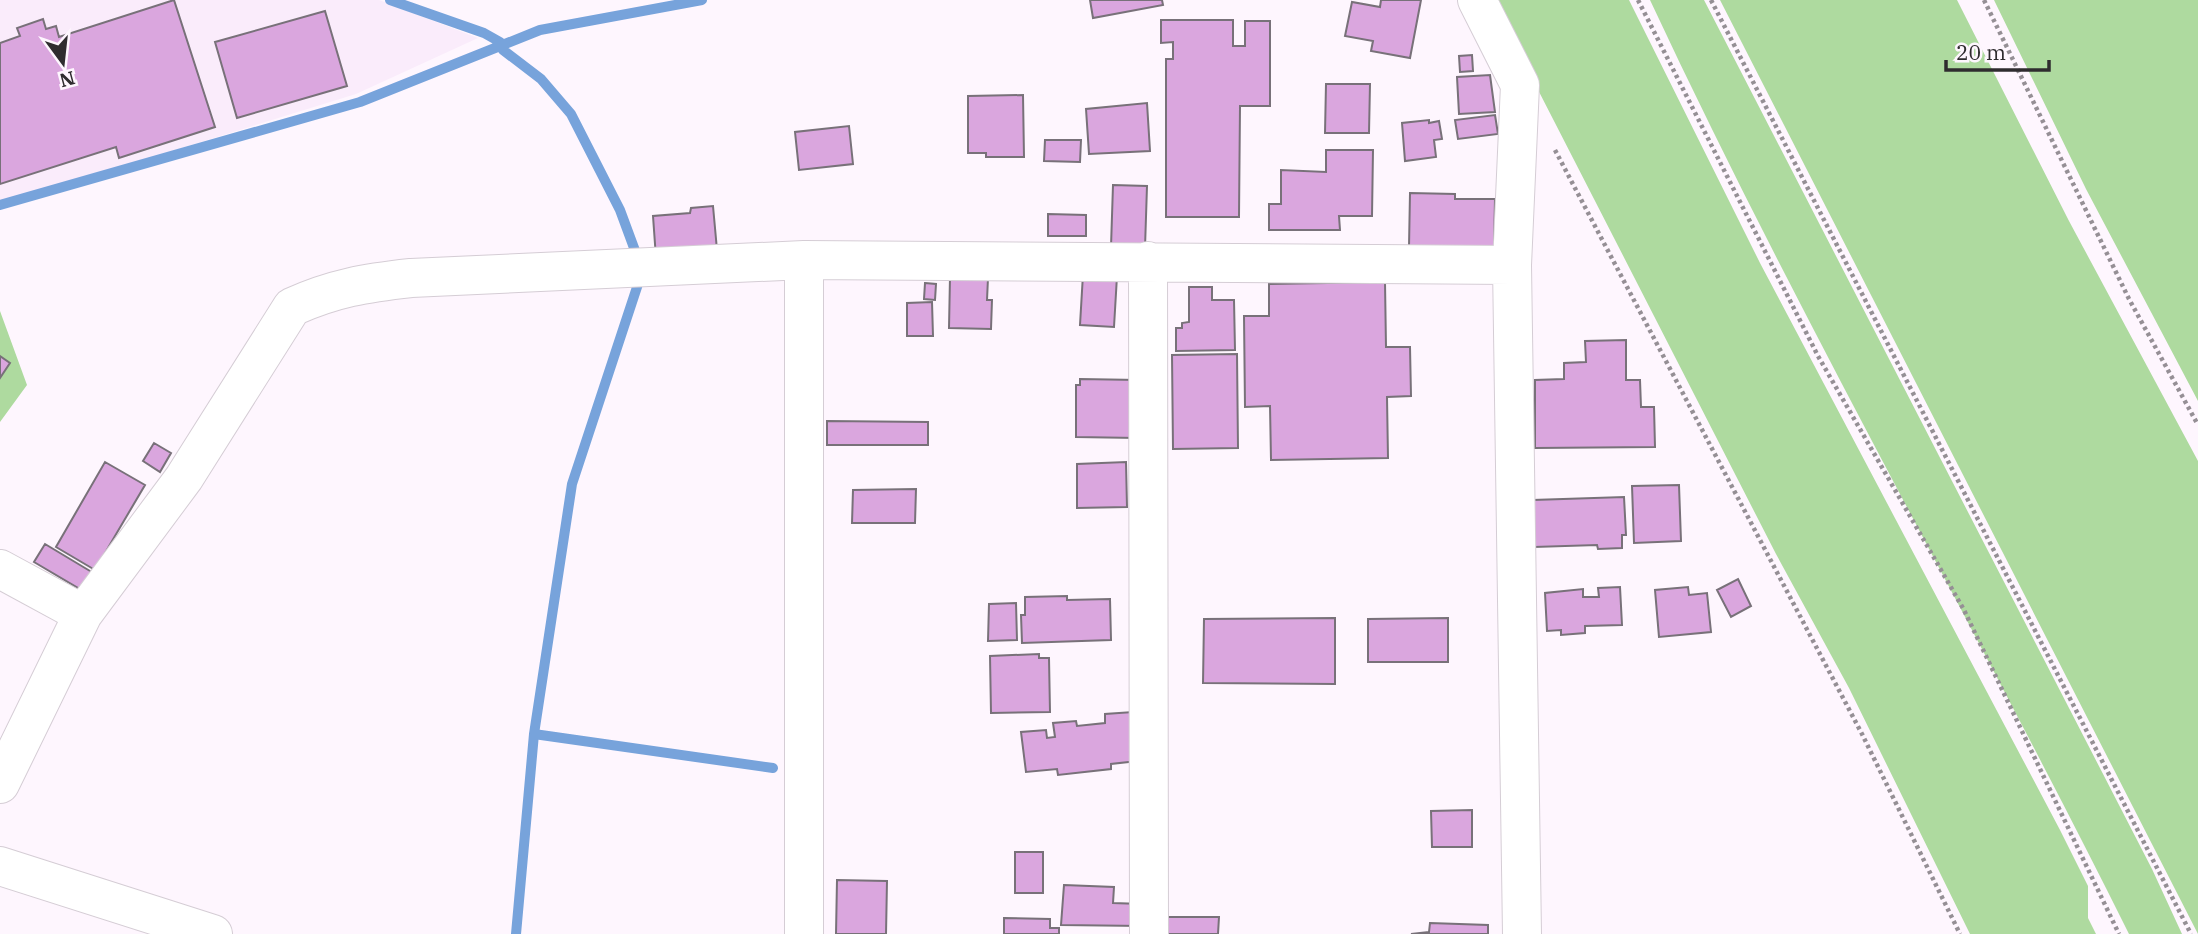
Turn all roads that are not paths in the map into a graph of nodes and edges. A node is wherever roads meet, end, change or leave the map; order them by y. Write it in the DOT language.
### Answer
graph roads {
  1 [pos="1477,0"];
  2 [pos="804,260"];
  3 [pos="1148,261"];
  4 [pos="1512,265"];
  5 [pos="0,569"];
  6 [pos="83,614"];
  7 [pos="0,784"];
  8 [pos="0,866"];
  9 [pos="212,934"];
  10 [pos="804,934"];
  11 [pos="1149,934"];
  12 [pos="1522,934"];
  1 -- 4 [label="street"];
  2 -- 3 [label="street"];
  2 -- 6 [label="street"];
  2 -- 10 [label="street"];
  3 -- 4 [label="street"];
  3 -- 11 [label="street"];
  4 -- 12 [label="street"];
  5 -- 6 [label="street"];
  6 -- 7 [label="street"];
  8 -- 9 [label="street"];
}
